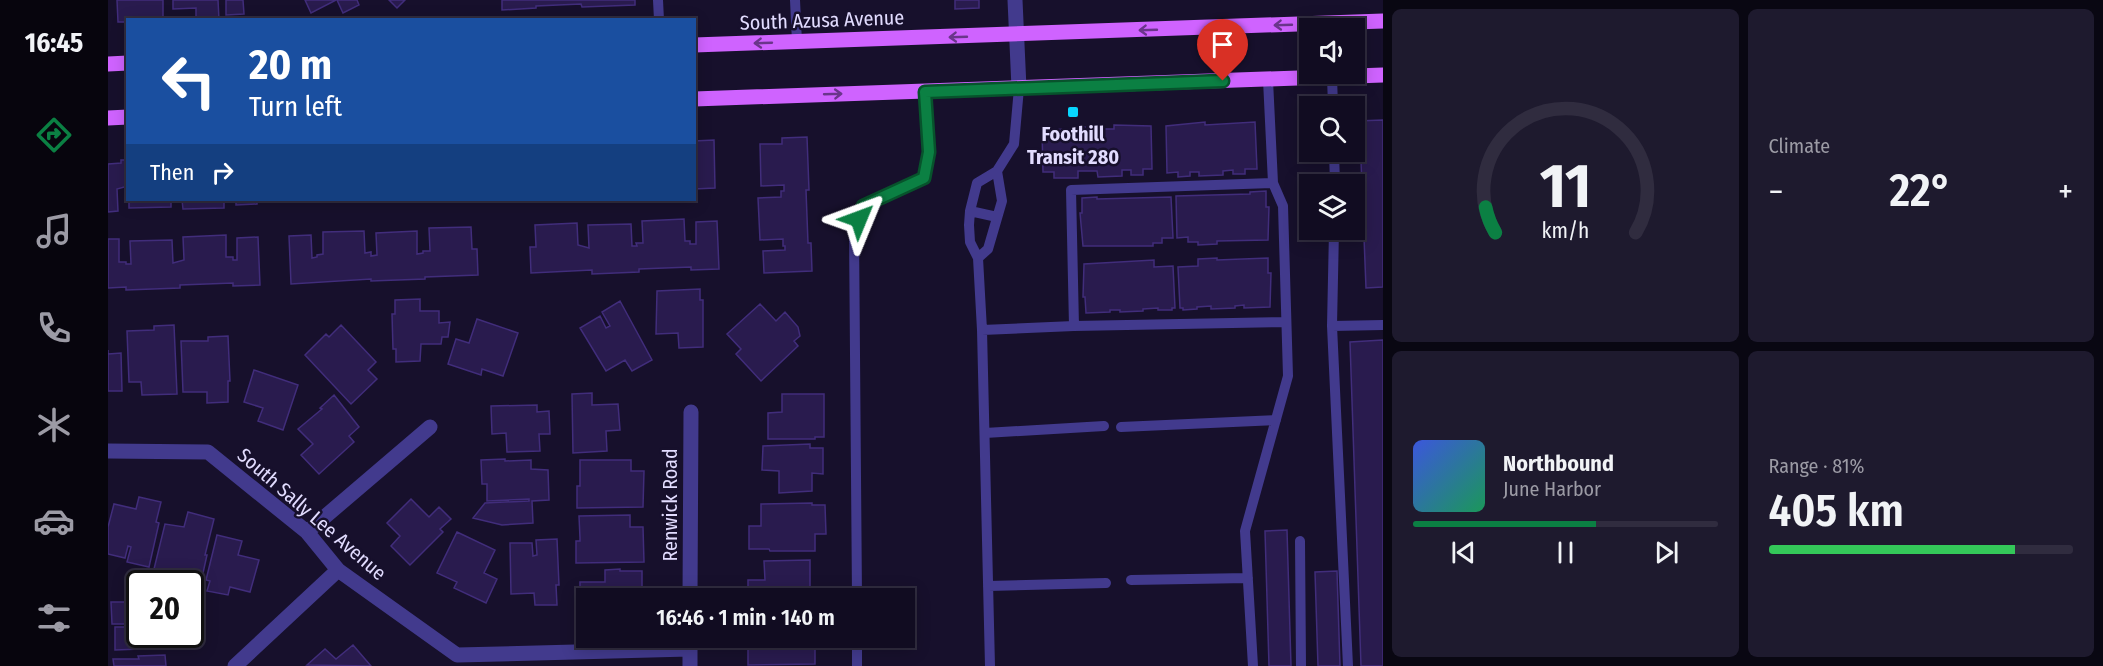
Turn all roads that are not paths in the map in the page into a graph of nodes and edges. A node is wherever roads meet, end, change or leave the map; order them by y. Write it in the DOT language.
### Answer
graph roads {
  1 [pos="658,0"];
  2 [pos="795,0"];
  3 [pos="1015,0"];
  4 [pos="659,18"];
  5 [pos="1383,21"];
  6 [pos="1017,35"];
  7 [pos="797,42"];
  8 [pos="696,45"];
  9 [pos="126,63"];
  10 [pos="108,64"];
  11 [pos="1383,75"];
  12 [pos="1365,76"];
  13 [pos="1299,79"];
  14 [pos="1268,80"];
  15 [pos="1019,88"];
  16 [pos="925,92"];
  17 [pos="696,99"];
  18 [pos="126,117"];
  19 [pos="108,118"];
  20 [pos="997,171"];
  21 [pos="1273,183"];
  22 [pos="970,211"];
  23 [pos="997,217"];
  24 [pos="1334,240"];
  25 [pos="978,258"];
  26 [pos="1286,322"];
  27 [pos="1383,325"];
  28 [pos="1074,326"];
  29 [pos="1332,326"];
  30 [pos="982,330"];
  31 [pos="691,412"];
  32 [pos="1276,420"];
  33 [pos="1104,426"];
  34 [pos="430,427"];
  35 [pos="1121,427"];
  36 [pos="984,433"];
  37 [pos="108,451"];
  38 [pos="307,532"];
  39 [pos="1300,541"];
  40 [pos="338,570"];
  41 [pos="1248,578"];
  42 [pos="1131,580"];
  43 [pos="1106,583"];
  44 [pos="988,586"];
  45 [pos="690,588"];
  46 [pos="857,588"];
  47 [pos="592,648"];
  48 [pos="689,648"];
  49 [pos="857,648"];
  50 [pos="235,666"];
  51 [pos="690,666"];
  52 [pos="857,666"];
  53 [pos="990,666"];
  54 [pos="1252,666"];
  55 [pos="1301,666"];
  56 [pos="1348,666"];
  1 -- 4 [label="lane"];
  2 -- 7 [label="lane"];
  3 -- 6 [label="street"];
  5 -- 6 [label="main road, South Azusa Avenue, one-way"];
  6 -- 7 [label="main road, South Azusa Avenue, one-way"];
  6 -- 15 [label="street"];
  7 -- 8 [label="main road, South Azusa Avenue, one-way"];
  9 -- 10 [label="main road"];
  11 -- 12 [label="main road"];
  13 -- 14 [label="main road"];
  14 -- 15 [label="main road"];
  14 -- 21 [label="lane"];
  15 -- 16 [label="main road"];
  15 -- 20 [label="lane"];
  17 -- 16 [label="main road, one-way"];
  16 -- 46 [label="lane"];
  18 -- 19 [label="main road"];
  20 -- 22 [label="lane"];
  20 -- 23 [label="lane"];
  21 -- 26 [label="lane"];
  21 -- 28 [label="lane"];
  22 -- 23 [label="lane"];
  22 -- 25 [label="lane"];
  23 -- 25 [label="lane"];
  24 -- 29 [label="lane"];
  25 -- 30 [label="lane"];
  26 -- 28 [label="lane"];
  26 -- 32 [label="lane"];
  27 -- 29 [label="lane"];
  28 -- 30 [label="lane"];
  29 -- 56 [label="lane"];
  30 -- 36 [label="lane"];
  31 -- 45 [label="street, Renwick Road"];
  32 -- 35 [label="lane"];
  32 -- 41 [label="lane"];
  33 -- 36 [label="lane"];
  34 -- 38 [label="street"];
  36 -- 44 [label="lane"];
  37 -- 38 [label="street, South Sally Lee Avenue"];
  38 -- 40 [label="street, South Sally Lee Avenue"];
  39 -- 55 [label="lane"];
  40 -- 47 [label="street, South Sally Lee Avenue"];
  40 -- 50 [label="street"];
  41 -- 42 [label="lane"];
  41 -- 54 [label="lane"];
  43 -- 44 [label="lane"];
  44 -- 53 [label="lane"];
  48 -- 51 [label="street"];
  49 -- 52 [label="lane"];
}
